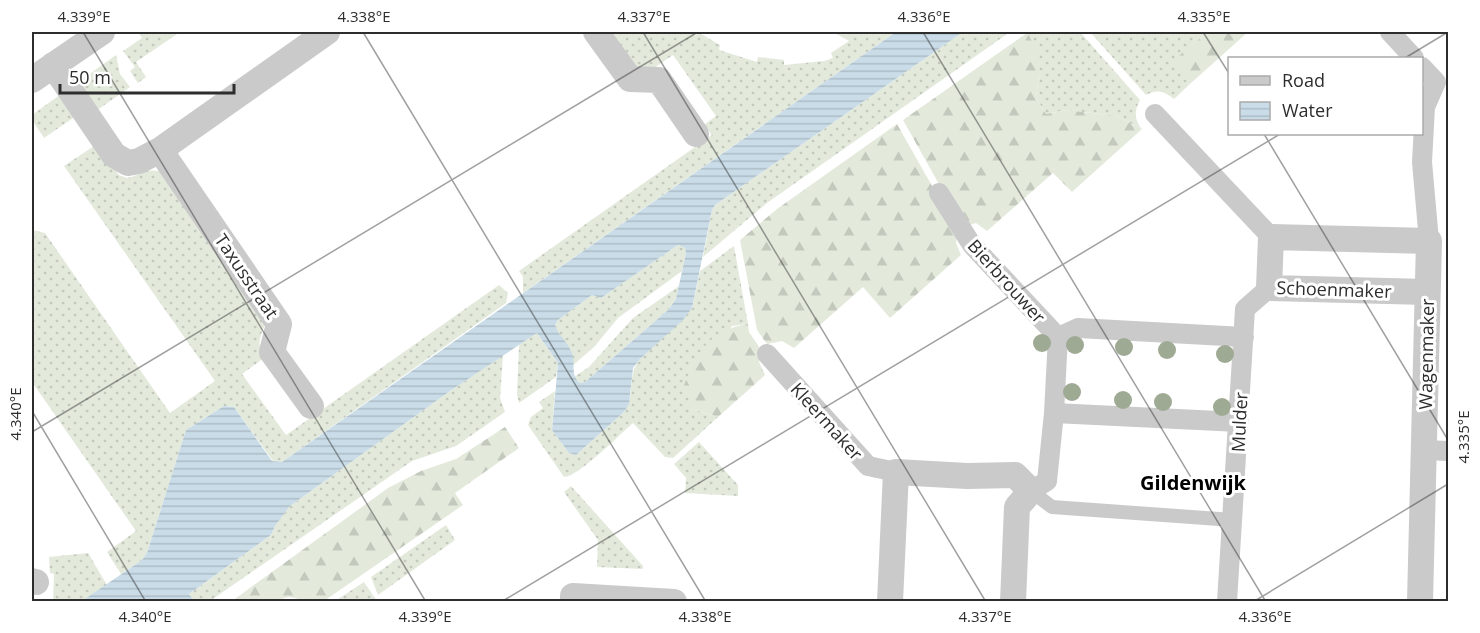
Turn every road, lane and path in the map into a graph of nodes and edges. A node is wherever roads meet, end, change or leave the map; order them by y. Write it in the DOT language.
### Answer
graph roads {
  1 [pos="327,32"];
  2 [pos="596,32"];
  3 [pos="1390,32"];
  4 [pos="88,35"];
  5 [pos="1413,57"];
  6 [pos="53,65"];
  7 [pos="1423,67"];
  8 [pos="32,80"];
  9 [pos="1442,82"];
  10 [pos="1155,114"];
  11 [pos="696,134"];
  12 [pos="160,150"];
  13 [pos="939,193"];
  14 [pos="1271,237"];
  15 [pos="1436,257"];
  16 [pos="1269,288"];
  17 [pos="1427,292"];
  18 [pos="1058,337"];
  19 [pos="1244,337"];
  20 [pos="767,354"];
  21 [pos="311,406"];
  22 [pos="1054,413"];
  23 [pos="1239,422"];
  24 [pos="1436,450"];
  25 [pos="896,472"];
  26 [pos="1031,491"];
  27 [pos="1233,520"];
  28 [pos="573,599"];
  29 [pos="674,602"];
  30 [pos="891,602"];
  31 [pos="1013,602"];
  32 [pos="1227,602"];
  33 [pos="1420,602"];
  1 -- 12 [label="street"];
  2 -- 11 [label="street"];
  3 -- 5 [label="street"];
  4 -- 6 [label="street"];
  6 -- 8 [label="street"];
  6 -- 12 [label="street"];
  7 -- 9 [label="street"];
  9 -- 15 [label="street, Wagenmaker"];
  10 -- 14 [label="street"];
  12 -- 21 [label="street, Taxusstraat"];
  13 -- 18 [label="street, Bierbrouwer"];
  14 -- 15 [label="street"];
  14 -- 16 [label="street, Schoenmaker"];
  15 -- 17 [label="street, Wagenmaker"];
  16 -- 17 [label="street, Schoenmaker"];
  16 -- 19 [label="street, Mulder"];
  17 -- 24 [label="street, Wagenmaker"];
  18 -- 19 [label="street, Bierbrouwer"];
  18 -- 22 [label="street, Bierbrouwer"];
  19 -- 23 [label="street, Mulder"];
  20 -- 25 [label="street, Kleermaker"];
  22 -- 23 [label="street"];
  22 -- 26 [label="street, Bierbrouwer"];
  23 -- 27 [label="street, Mulder"];
  24 -- 33 [label="street, Wagenmaker"];
  25 -- 26 [label="street, Kleermaker"];
  25 -- 30 [label="street"];
  26 -- 27 [label="lane"];
  26 -- 31 [label="street"];
  27 -- 32 [label="street, Mulder"];
  28 -- 29 [label="street"];
}
